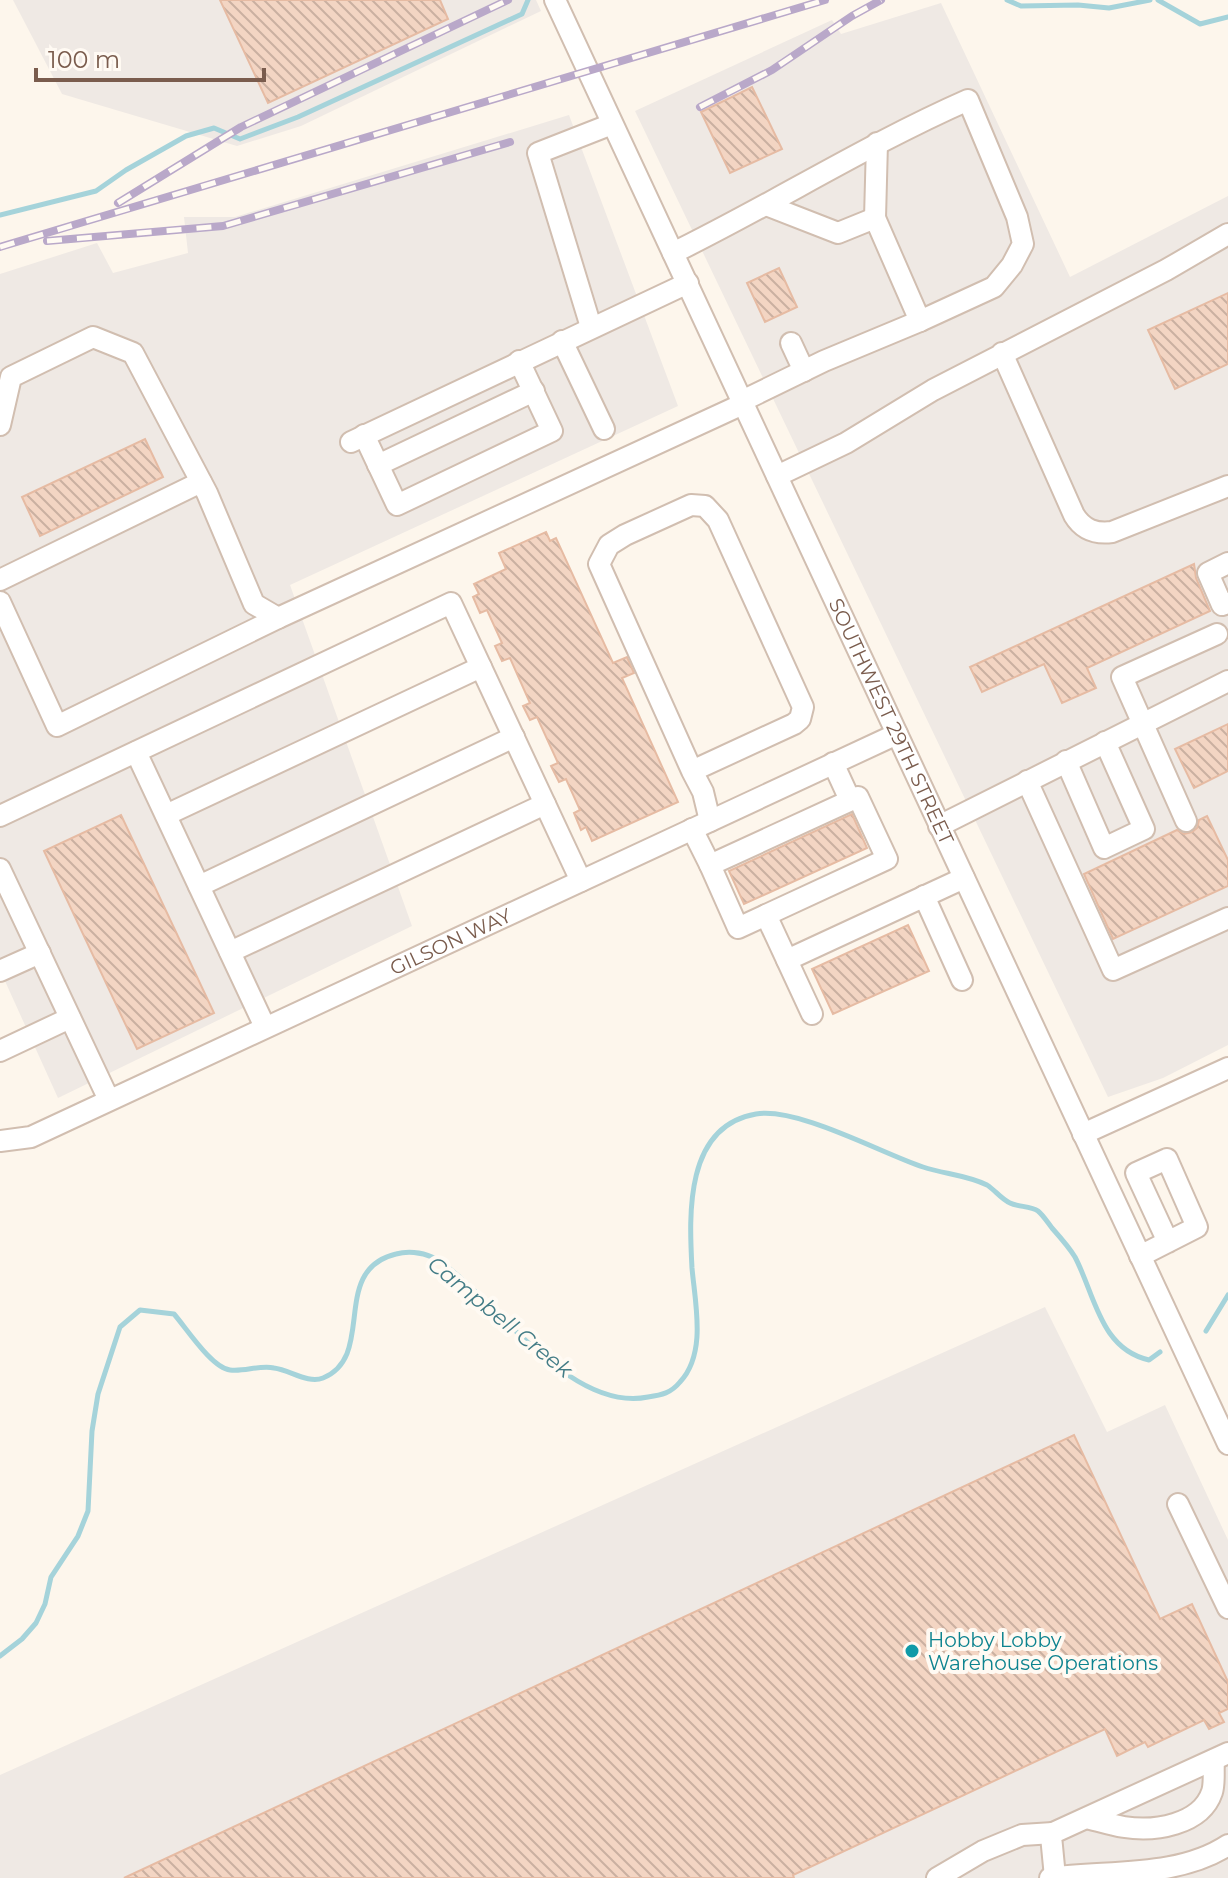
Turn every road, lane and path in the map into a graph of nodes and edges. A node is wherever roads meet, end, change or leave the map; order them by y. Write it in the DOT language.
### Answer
graph roads {
  1 [pos="555,0"];
  2 [pos="612,124"];
  3 [pos="877,143"];
  4 [pos="766,205"];
  5 [pos="875,218"];
  6 [pos="1228,234"];
  7 [pos="673,253"];
  8 [pos="688,283"];
  9 [pos="920,321"];
  10 [pos="591,327"];
  11 [pos="562,341"];
  12 [pos="791,343"];
  13 [pos="1002,353"];
  14 [pos="519,361"];
  15 [pos="804,371"];
  16 [pos="534,391"];
  17 [pos="743,402"];
  18 [pos="0,425"];
  19 [pos="604,429"];
  20 [pos="378,465"];
  21 [pos="777,476"];
  22 [pos="201,482"];
  23 [pos="1228,486"];
  24 [pos="1228,563"];
  25 [pos="0,580"];
  26 [pos="0,602"];
  27 [pos="1228,603"];
  28 [pos="278,618"];
  29 [pos="1217,634"];
  30 [pos="481,667"];
  31 [pos="1228,681"];
  32 [pos="1142,722"];
  33 [pos="897,734"];
  34 [pos="514,737"];
  35 [pos="1105,742"];
  36 [pos="136,752"];
  37 [pos="1066,761"];
  38 [pos="833,763"];
  39 [pos="692,771"];
  40 [pos="1027,781"];
  41 [pos="850,800"];
  42 [pos="545,804"];
  43 [pos="166,815"];
  44 [pos="0,816"];
  45 [pos="1186,821"];
  46 [pos="701,825"];
  47 [pos="939,826"];
  48 [pos="710,865"];
  49 [pos="964,878"];
  50 [pos="581,881"];
  51 [pos="3,883"];
  52 [pos="199,886"];
  53 [pos="924,896"];
  54 [pos="766,915"];
  55 [pos="1228,918"];
  56 [pos="230,952"];
  57 [pos="40,953"];
  58 [pos="787,960"];
  59 [pos="0,971"];
  60 [pos="962,980"];
  61 [pos="812,1014"];
  62 [pos="70,1018"];
  63 [pos="265,1027"];
  64 [pos="0,1051"];
  65 [pos="1228,1068"];
  66 [pos="109,1100"];
  67 [pos="1083,1134"];
  68 [pos="0,1141"];
  69 [pos="1168,1242"];
  70 [pos="1140,1256"];
  71 [pos="1228,1444"];
  72 [pos="1178,1504"];
  73 [pos="1228,1608"];
  74 [pos="1221,1757"];
  75 [pos="1087,1818"];
  76 [pos="1053,1833"];
  77 [pos="1228,1845"];
  78 [pos="937,1878"];
  79 [pos="1052,1878"];
  1 -- 2 [label="street, SOUTHWEST 29TH STREET"];
  2 -- 7 [label="street, SOUTHWEST 29TH STREET"];
  2 -- 10 [label="street"];
  3 -- 4 [label="street"];
  3 -- 5 [label="street"];
  3 -- 9 [label="street"];
  4 -- 5 [label="street"];
  4 -- 7 [label="street"];
  5 -- 9 [label="street"];
  6 -- 13 [label="street"];
  7 -- 8 [label="street, SOUTHWEST 29TH STREET"];
  8 -- 10 [label="street"];
  8 -- 17 [label="street, SOUTHWEST 29TH STREET"];
  9 -- 15 [label="street"];
  10 -- 11 [label="street"];
  11 -- 14 [label="street"];
  11 -- 19 [label="street"];
  12 -- 15 [label="street"];
  13 -- 21 [label="street"];
  13 -- 23 [label="street"];
  14 -- 16 [label="street"];
  14 -- 20 [label="street"];
  15 -- 17 [label="street"];
  16 -- 20 [label="street"];
  16 -- 20 [label="street"];
  17 -- 21 [label="street, SOUTHWEST 29TH STREET"];
  17 -- 28 [label="street"];
  18 -- 22 [label="street"];
  21 -- 33 [label="street, SOUTHWEST 29TH STREET"];
  22 -- 25 [label="street"];
  22 -- 28 [label="street"];
  24 -- 27 [label="street"];
  26 -- 28 [label="street"];
  29 -- 32 [label="street"];
  30 -- 34 [label="street"];
  30 -- 36 [label="street"];
  30 -- 43 [label="street"];
  31 -- 32 [label="street"];
  32 -- 35 [label="street"];
  32 -- 45 [label="street"];
  33 -- 38 [label="street, GILSON WAY"];
  33 -- 47 [label="street, SOUTHWEST 29TH STREET"];
  34 -- 42 [label="street"];
  34 -- 52 [label="street"];
  35 -- 37 [label="street"];
  35 -- 37 [label="street"];
  36 -- 43 [label="street"];
  36 -- 44 [label="street"];
  37 -- 40 [label="street"];
  38 -- 41 [label="street"];
  38 -- 46 [label="street, GILSON WAY"];
  39 -- 39 [label="street"];
  39 -- 46 [label="street"];
  40 -- 47 [label="street"];
  40 -- 55 [label="street"];
  41 -- 48 [label="street"];
  41 -- 54 [label="street"];
  42 -- 50 [label="street"];
  42 -- 56 [label="street"];
  43 -- 52 [label="street"];
  46 -- 48 [label="street"];
  46 -- 50 [label="street, GILSON WAY"];
  47 -- 49 [label="street, SOUTHWEST 29TH STREET"];
  48 -- 54 [label="street"];
  49 -- 53 [label="street"];
  49 -- 67 [label="street, SOUTHWEST 29TH STREET"];
  50 -- 63 [label="street, GILSON WAY"];
  51 -- 57 [label="street"];
  52 -- 56 [label="street"];
  53 -- 58 [label="street"];
  53 -- 60 [label="street"];
  54 -- 58 [label="street"];
  56 -- 63 [label="street"];
  57 -- 59 [label="street"];
  57 -- 62 [label="street"];
  58 -- 61 [label="street"];
  62 -- 64 [label="street"];
  62 -- 66 [label="street"];
  63 -- 66 [label="street, GILSON WAY"];
  65 -- 67 [label="street"];
  66 -- 68 [label="street, GILSON WAY"];
  67 -- 70 [label="street, SOUTHWEST 29TH STREET"];
  69 -- 70 [label="street"];
  70 -- 71 [label="street, SOUTHWEST 29TH STREET"];
  72 -- 73 [label="street"];
  74 -- 75 [label="street"];
  74 -- 75 [label="street"];
  75 -- 76 [label="street"];
  76 -- 78 [label="street"];
  76 -- 79 [label="street"];
  77 -- 79 [label="street"];
}
